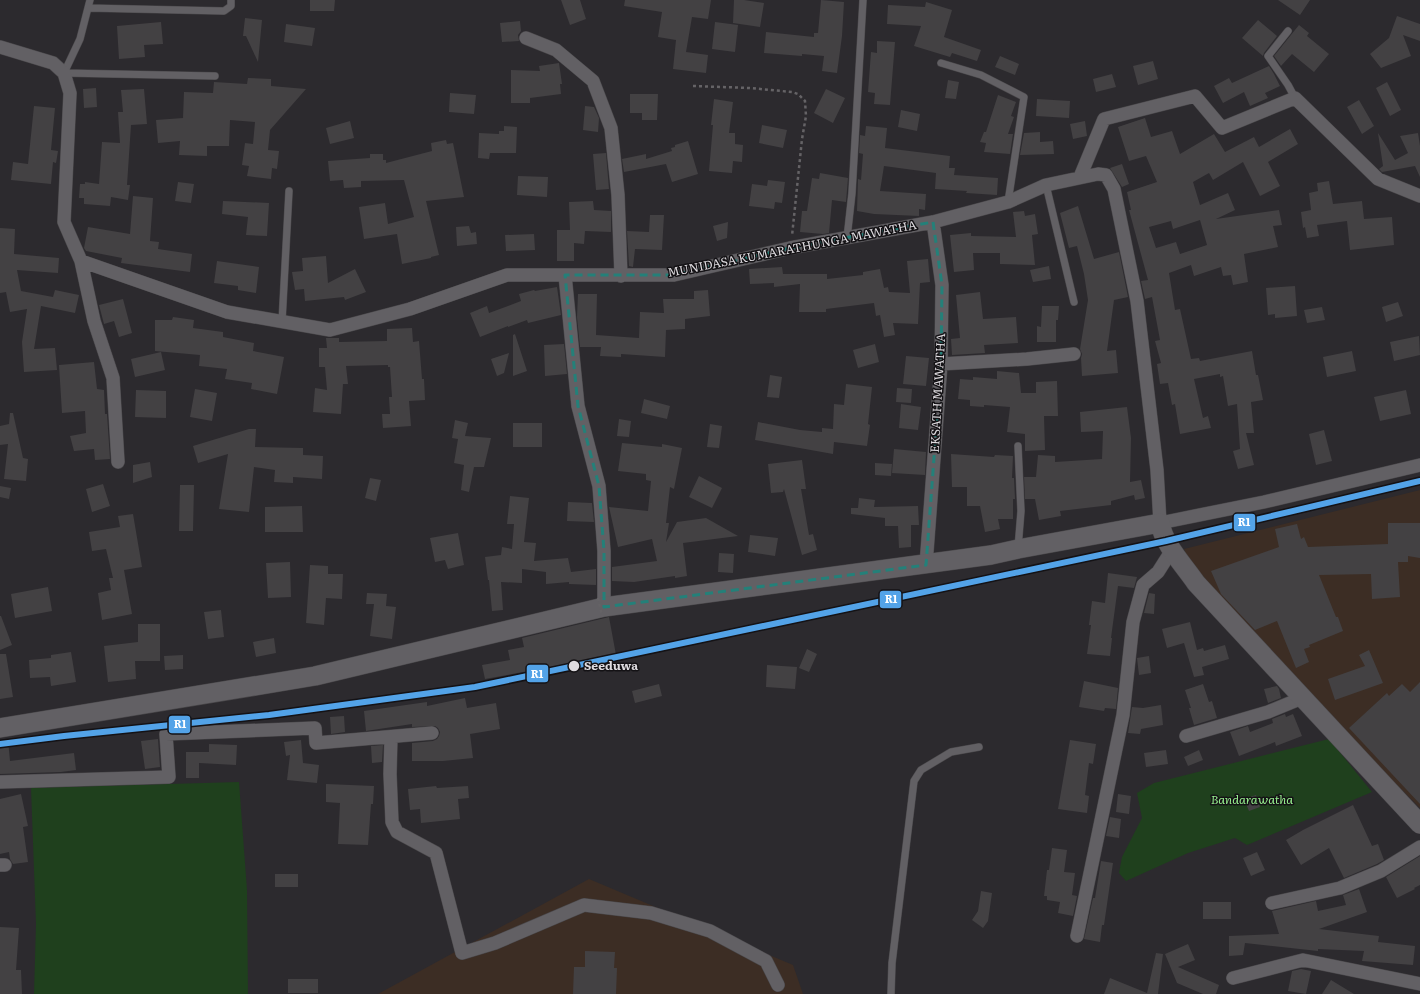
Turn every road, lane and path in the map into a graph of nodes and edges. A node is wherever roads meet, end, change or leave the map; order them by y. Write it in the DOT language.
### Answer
graph roads {
  1 [pos="90,0"];
  2 [pos="231,0"];
  3 [pos="864,0"];
  4 [pos="88,8"];
  5 [pos="1288,32"];
  6 [pos="526,38"];
  7 [pos="0,47"];
  8 [pos="941,63"];
  9 [pos="64,73"];
  10 [pos="215,76"];
  11 [pos="693,86"];
  12 [pos="1295,98"];
  13 [pos="1080,177"];
  14 [pos="1046,185"];
  15 [pos="289,191"];
  16 [pos="1420,196"];
  17 [pos="1008,202"];
  18 [pos="933,222"];
  19 [pos="847,238"];
  20 [pos="790,248"];
  21 [pos="81,260"];
  22 [pos="565,275"];
  23 [pos="621,276"];
  24 [pos="1074,302"];
  25 [pos="282,322"];
  26 [pos="1074,354"];
  27 [pos="941,364"];
  28 [pos="1018,446"];
  29 [pos="118,462"];
  30 [pos="1420,465"];
  31 [pos="1160,523"];
  32 [pos="1018,549"];
  33 [pos="1172,550"];
  34 [pos="926,565"];
  35 [pos="601,607"];
  36 [pos="1302,698"];
  37 [pos="0,728"];
  38 [pos="432,733"];
  39 [pos="1186,736"];
  40 [pos="391,737"];
  41 [pos="979,747"];
  42 [pos="0,782"];
  43 [pos="1420,824"];
  44 [pos="1420,847"];
  45 [pos="1272,903"];
  46 [pos="1077,936"];
  47 [pos="1233,978"];
  48 [pos="1420,984"];
  49 [pos="778,985"];
  50 [pos="892,994"];
  1 -- 4 [label="lane"];
  2 -- 4 [label="lane"];
  3 -- 19 [label="lane"];
  4 -- 9 [label="lane"];
  5 -- 12 [label="lane"];
  6 -- 23 [label="street"];
  7 -- 9 [label="street"];
  8 -- 17 [label="lane"];
  9 -- 10 [label="lane"];
  9 -- 21 [label="street"];
  11 -- 20 [label="path"];
  12 -- 13 [label="street"];
  12 -- 16 [label="street"];
  13 -- 14 [label="street, MUNIDASA KUMARATHUNGA MAWATHA"];
  13 -- 31 [label="street, MUNIDASA KUMARATHUNGA MAWATHA"];
  14 -- 17 [label="street, MUNIDASA KUMARATHUNGA MAWATHA"];
  14 -- 24 [label="lane"];
  15 -- 25 [label="lane"];
  17 -- 18 [label="street, MUNIDASA KUMARATHUNGA MAWATHA"];
  18 -- 19 [label="street, MUNIDASA KUMARATHUNGA MAWATHA"];
  18 -- 27 [label="street, EKSATH MAWATHA"];
  19 -- 20 [label="street, MUNIDASA KUMARATHUNGA MAWATHA"];
  20 -- 23 [label="street, MUNIDASA KUMARATHUNGA MAWATHA"];
  21 -- 25 [label="street, MUNIDASA KUMARATHUNGA MAWATHA"];
  21 -- 29 [label="street"];
  22 -- 23 [label="street, MUNIDASA KUMARATHUNGA MAWATHA"];
  22 -- 25 [label="street, MUNIDASA KUMARATHUNGA MAWATHA"];
  22 -- 35 [label="street"];
  26 -- 27 [label="street"];
  27 -- 34 [label="street, EKSATH MAWATHA"];
  28 -- 32 [label="lane"];
  30 -- 31 [label="street"];
  31 -- 32 [label="street"];
  31 -- 33 [label="street"];
  32 -- 34 [label="street"];
  33 -- 36 [label="street"];
  33 -- 46 [label="street"];
  34 -- 35 [label="street"];
  35 -- 37 [label="street"];
  36 -- 39 [label="street"];
  36 -- 43 [label="street"];
  38 -- 40 [label="street"];
  40 -- 42 [label="street"];
  40 -- 49 [label="street"];
  41 -- 50 [label="lane"];
  44 -- 45 [label="street"];
  47 -- 48 [label="street"];
}
